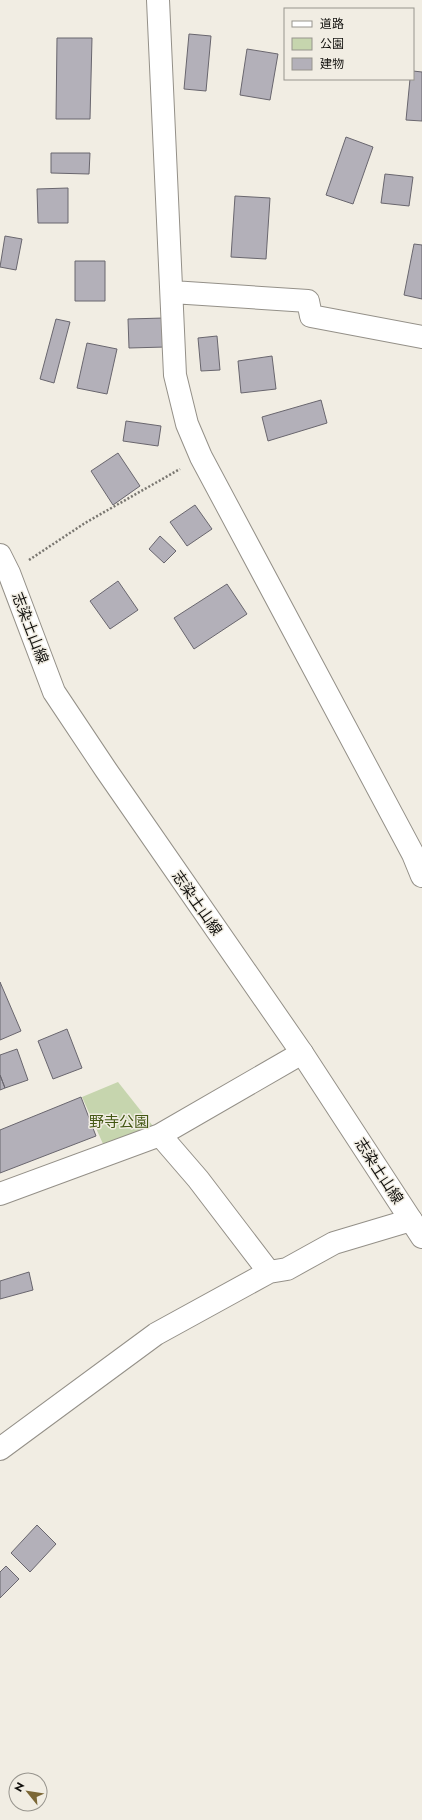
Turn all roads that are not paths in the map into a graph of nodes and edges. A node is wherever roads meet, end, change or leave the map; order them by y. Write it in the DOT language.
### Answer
graph roads {
  1 [pos="158,0"];
  2 [pos="172,292"];
  3 [pos="422,337"];
  4 [pos="5,564"];
  5 [pos="422,876"];
  6 [pos="302,1053"];
  7 [pos="160,1135"];
  8 [pos="0,1194"];
  9 [pos="416,1229"];
  10 [pos="269,1272"];
  11 [pos="0,1449"];
  1 -- 2 [label="street"];
  2 -- 3 [label="street"];
  2 -- 5 [label="street"];
  4 -- 6 [label="street, 志染土山線"];
  6 -- 7 [label="street"];
  6 -- 9 [label="street, 志染土山線"];
  7 -- 8 [label="street"];
  7 -- 10 [label="street"];
  9 -- 10 [label="street"];
  10 -- 11 [label="street"];
}
